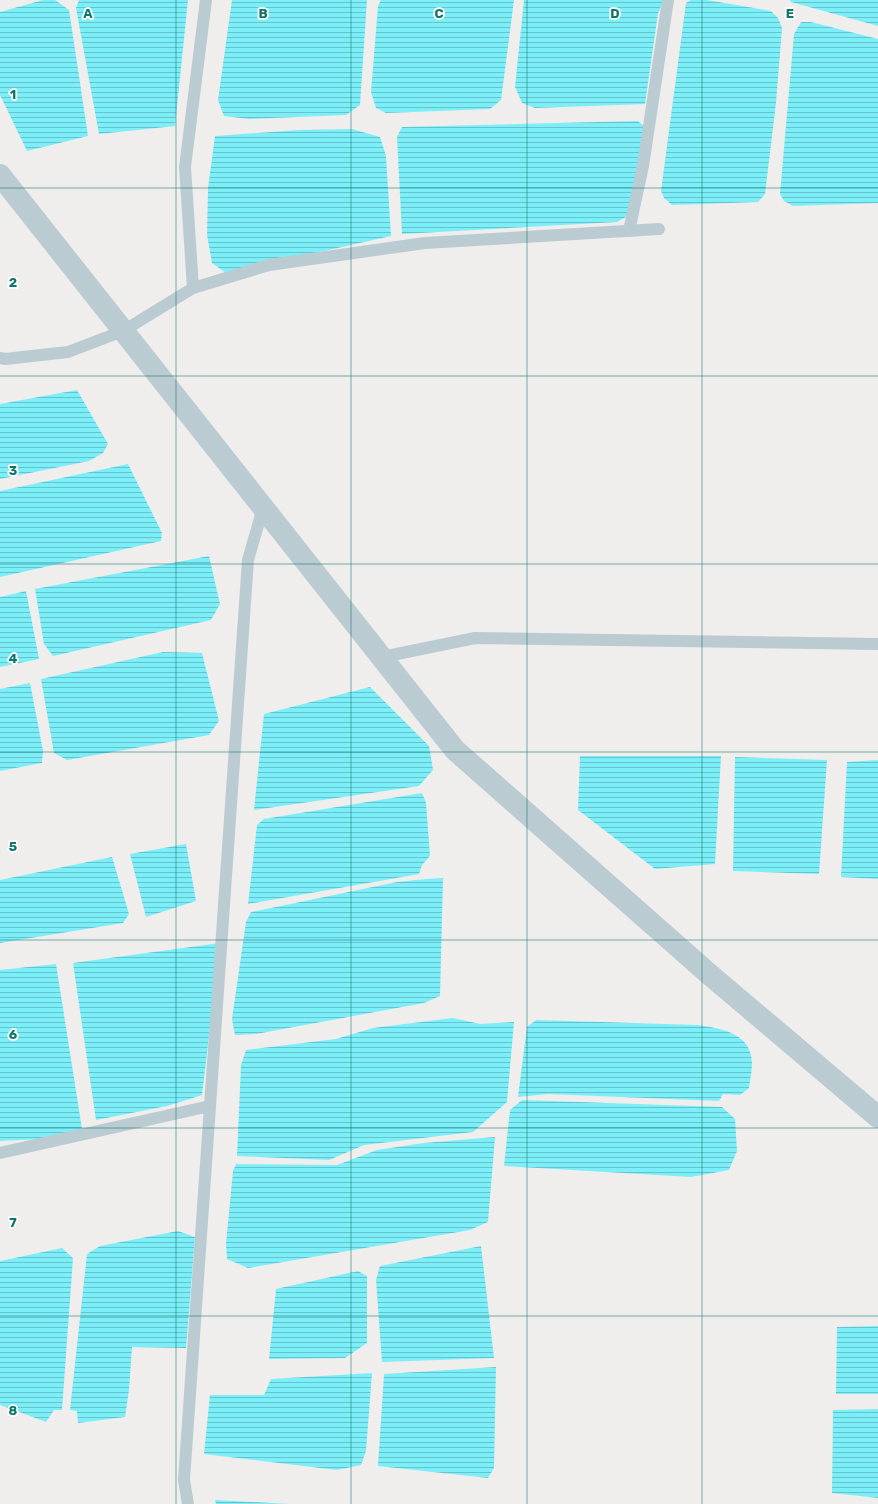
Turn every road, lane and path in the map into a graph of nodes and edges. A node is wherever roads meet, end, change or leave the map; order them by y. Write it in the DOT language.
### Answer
graph roads {
  1 [pos="206,0"];
  2 [pos="668,0"];
  3 [pos="0,175"];
  4 [pos="659,229"];
  5 [pos="629,231"];
  6 [pos="193,288"];
  7 [pos="123,331"];
  8 [pos="0,358"];
  9 [pos="263,508"];
  10 [pos="878,644"];
  11 [pos="382,657"];
  12 [pos="210,1106"];
  13 [pos="878,1117"];
  14 [pos="0,1153"];
  15 [pos="188,1504"];
  1 -- 6 [label="lane"];
  2 -- 5 [label="lane"];
  3 -- 7 [label="street"];
  4 -- 5 [label="lane"];
  5 -- 6 [label="lane"];
  6 -- 7 [label="lane"];
  7 -- 8 [label="lane"];
  7 -- 9 [label="street"];
  9 -- 11 [label="street"];
  9 -- 12 [label="lane"];
  10 -- 11 [label="lane"];
  11 -- 13 [label="street"];
  12 -- 14 [label="lane"];
  12 -- 15 [label="lane"];
}
